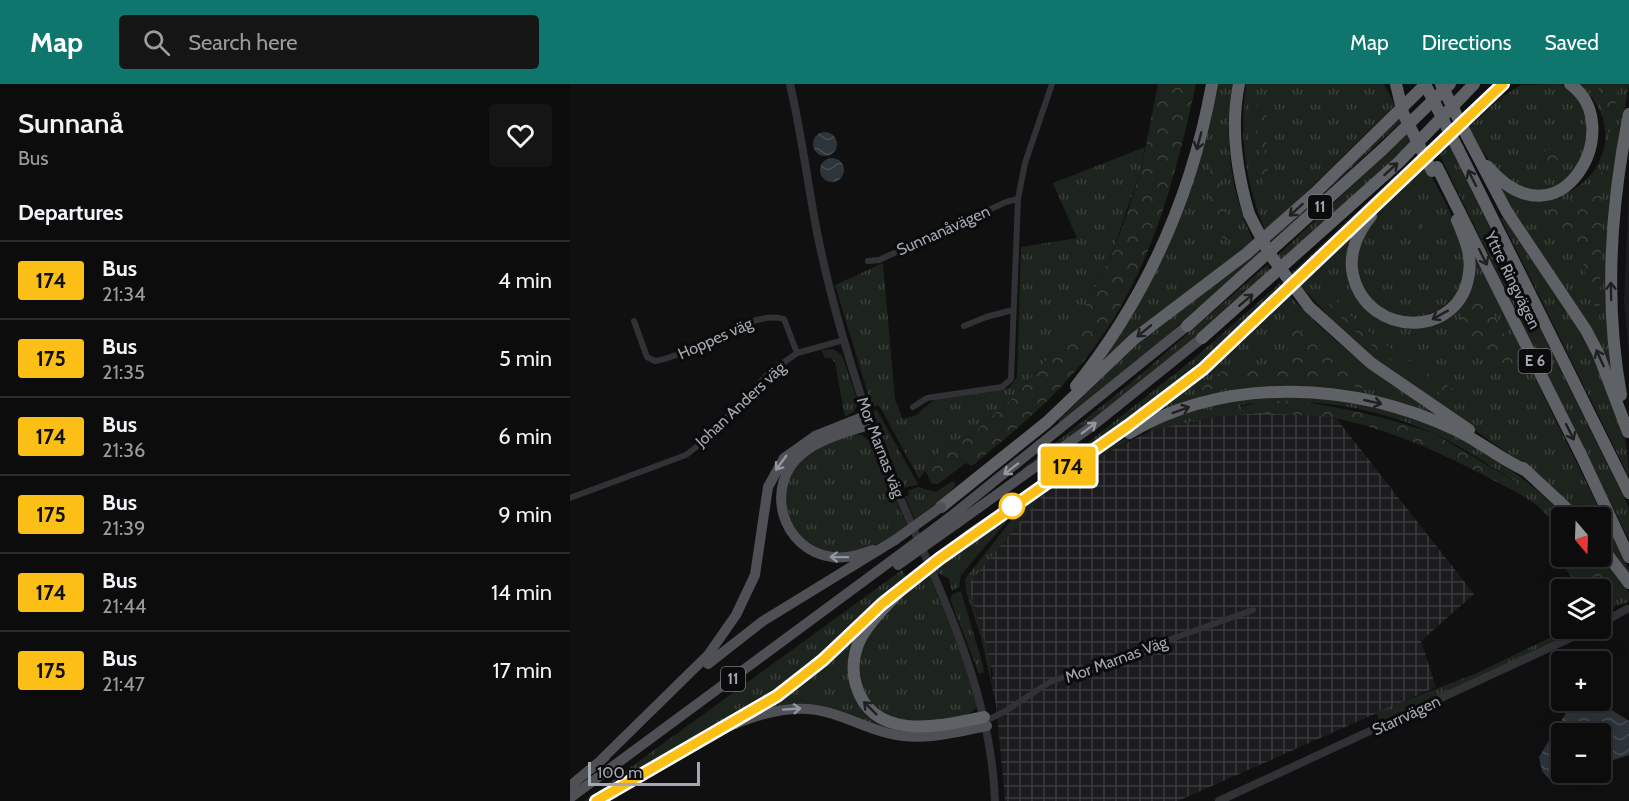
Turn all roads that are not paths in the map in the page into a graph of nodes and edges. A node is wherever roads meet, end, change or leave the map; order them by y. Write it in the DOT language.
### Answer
graph roads {
  1 [pos="790,84"];
  2 [pos="1052,84"];
  3 [pos="1212,84"];
  4 [pos="1239,84"];
  5 [pos="1396,84"];
  6 [pos="1425,84"];
  7 [pos="1441,84"];
  8 [pos="1450,84"];
  9 [pos="1474,84"];
  10 [pos="1503,84"];
  11 [pos="1514,84"];
  12 [pos="1570,84"];
  13 [pos="1629,114"];
  14 [pos="1464,136"];
  15 [pos="1435,169"];
  16 [pos="1412,171"];
  17 [pos="1018,199"];
  18 [pos="868,261"];
  19 [pos="1013,310"];
  20 [pos="634,321"];
  21 [pos="964,326"];
  22 [pos="1187,326"];
  23 [pos="1202,338"];
  24 [pos="844,340"];
  25 [pos="797,353"];
  26 [pos="913,407"];
  27 [pos="869,420"];
  28 [pos="1629,434"];
  29 [pos="1030,436"];
  30 [pos="1527,471"];
  31 [pos="1038,487"];
  32 [pos="1629,493"];
  33 [pos="570,498"];
  34 [pos="941,507"];
  35 [pos="1565,507"];
  36 [pos="953,520"];
  37 [pos="895,540"];
  38 [pos="1629,557"];
  39 [pos="1611,560"];
  40 [pos="897,561"];
  41 [pos="1628,582"];
  42 [pos="909,583"];
  43 [pos="1627,609"];
  44 [pos="1253,610"];
  45 [pos="1611,618"];
  46 [pos="1568,639"];
  47 [pos="986,721"];
  48 [pos="735,723"];
  49 [pos="601,760"];
  50 [pos="570,786"];
  51 [pos="570,798"];
  52 [pos="575,801"];
  53 [pos="596,801"];
  54 [pos="994,801"];
  55 [pos="1219,801"];
  1 -- 24 [label="street, Mor Marnas väg"];
  2 -- 17 [label="street"];
  3 -- 29 [label="highway, one-way"];
  4 -- 30 [label="highway, bridge"];
  5 -- 15 [label="highway, Yttre Ringvägen / E 6, bridge"];
  6 -- 29 [label="highway, one-way"];
  32 -- 6 [label="highway, Yttre Ringvägen / E 6, one-way, bridge"];
  7 -- 14 [label="highway, bridge"];
  8 -- 22 [label="highway, 11"];
  23 -- 9 [label="highway, 11, one-way"];
  10 -- 14 [label="highway"];
  11 -- 14 [label="highway"];
  12 -- 14 [label="highway"];
  28 -- 13 [label="highway, one-way"];
  14 -- 16 [label="highway"];
  28 -- 14 [label="highway, one-way"];
  15 -- 16 [label="highway, one-way"];
  15 -- 38 [label="highway, Yttre Ringvägen / E 6, one-way"];
  16 -- 31 [label="highway"];
  17 -- 18 [label="street, Sunnanåvägen"];
  17 -- 19 [label="street"];
  19 -- 21 [label="street"];
  19 -- 26 [label="street"];
  20 -- 25 [label="street, Hoppes väg"];
  22 -- 36 [label="main road, 11, one-way"];
  36 -- 23 [label="main road, 11, one-way"];
  24 -- 25 [label="street, Johan Anders väg"];
  24 -- 27 [label="street, Mor Marnas väg"];
  25 -- 33 [label="street, Johan Anders väg"];
  37 -- 27 [label="main road, one-way"];
  27 -- 47 [label="street, Mor Marnas väg"];
  27 -- 49 [label="main road, one-way"];
  29 -- 34 [label="highway"];
  31 -- 30 [label="highway, one-way"];
  30 -- 35 [label="highway"];
  31 -- 42 [label="highway, bridge"];
  34 -- 37 [label="main road, bridge"];
  36 -- 40 [label="main road, 11, bridge"];
  37 -- 49 [label="main road"];
  39 -- 41 [label="highway"];
  40 -- 51 [label="main road, 11"];
  40 -- 52 [label="main road, 11"];
  47 -- 42 [label="highway, one-way"];
  42 -- 48 [label="highway"];
  43 -- 45 [label="street"];
  44 -- 47 [label="street, Mor Marnas Väg"];
  46 -- 55 [label="street, Starrvägen"];
  48 -- 47 [label="main road, one-way"];
  47 -- 54 [label="street, Mor Marnas väg"];
  48 -- 53 [label="main road"];
  49 -- 50 [label="main road"];
}
